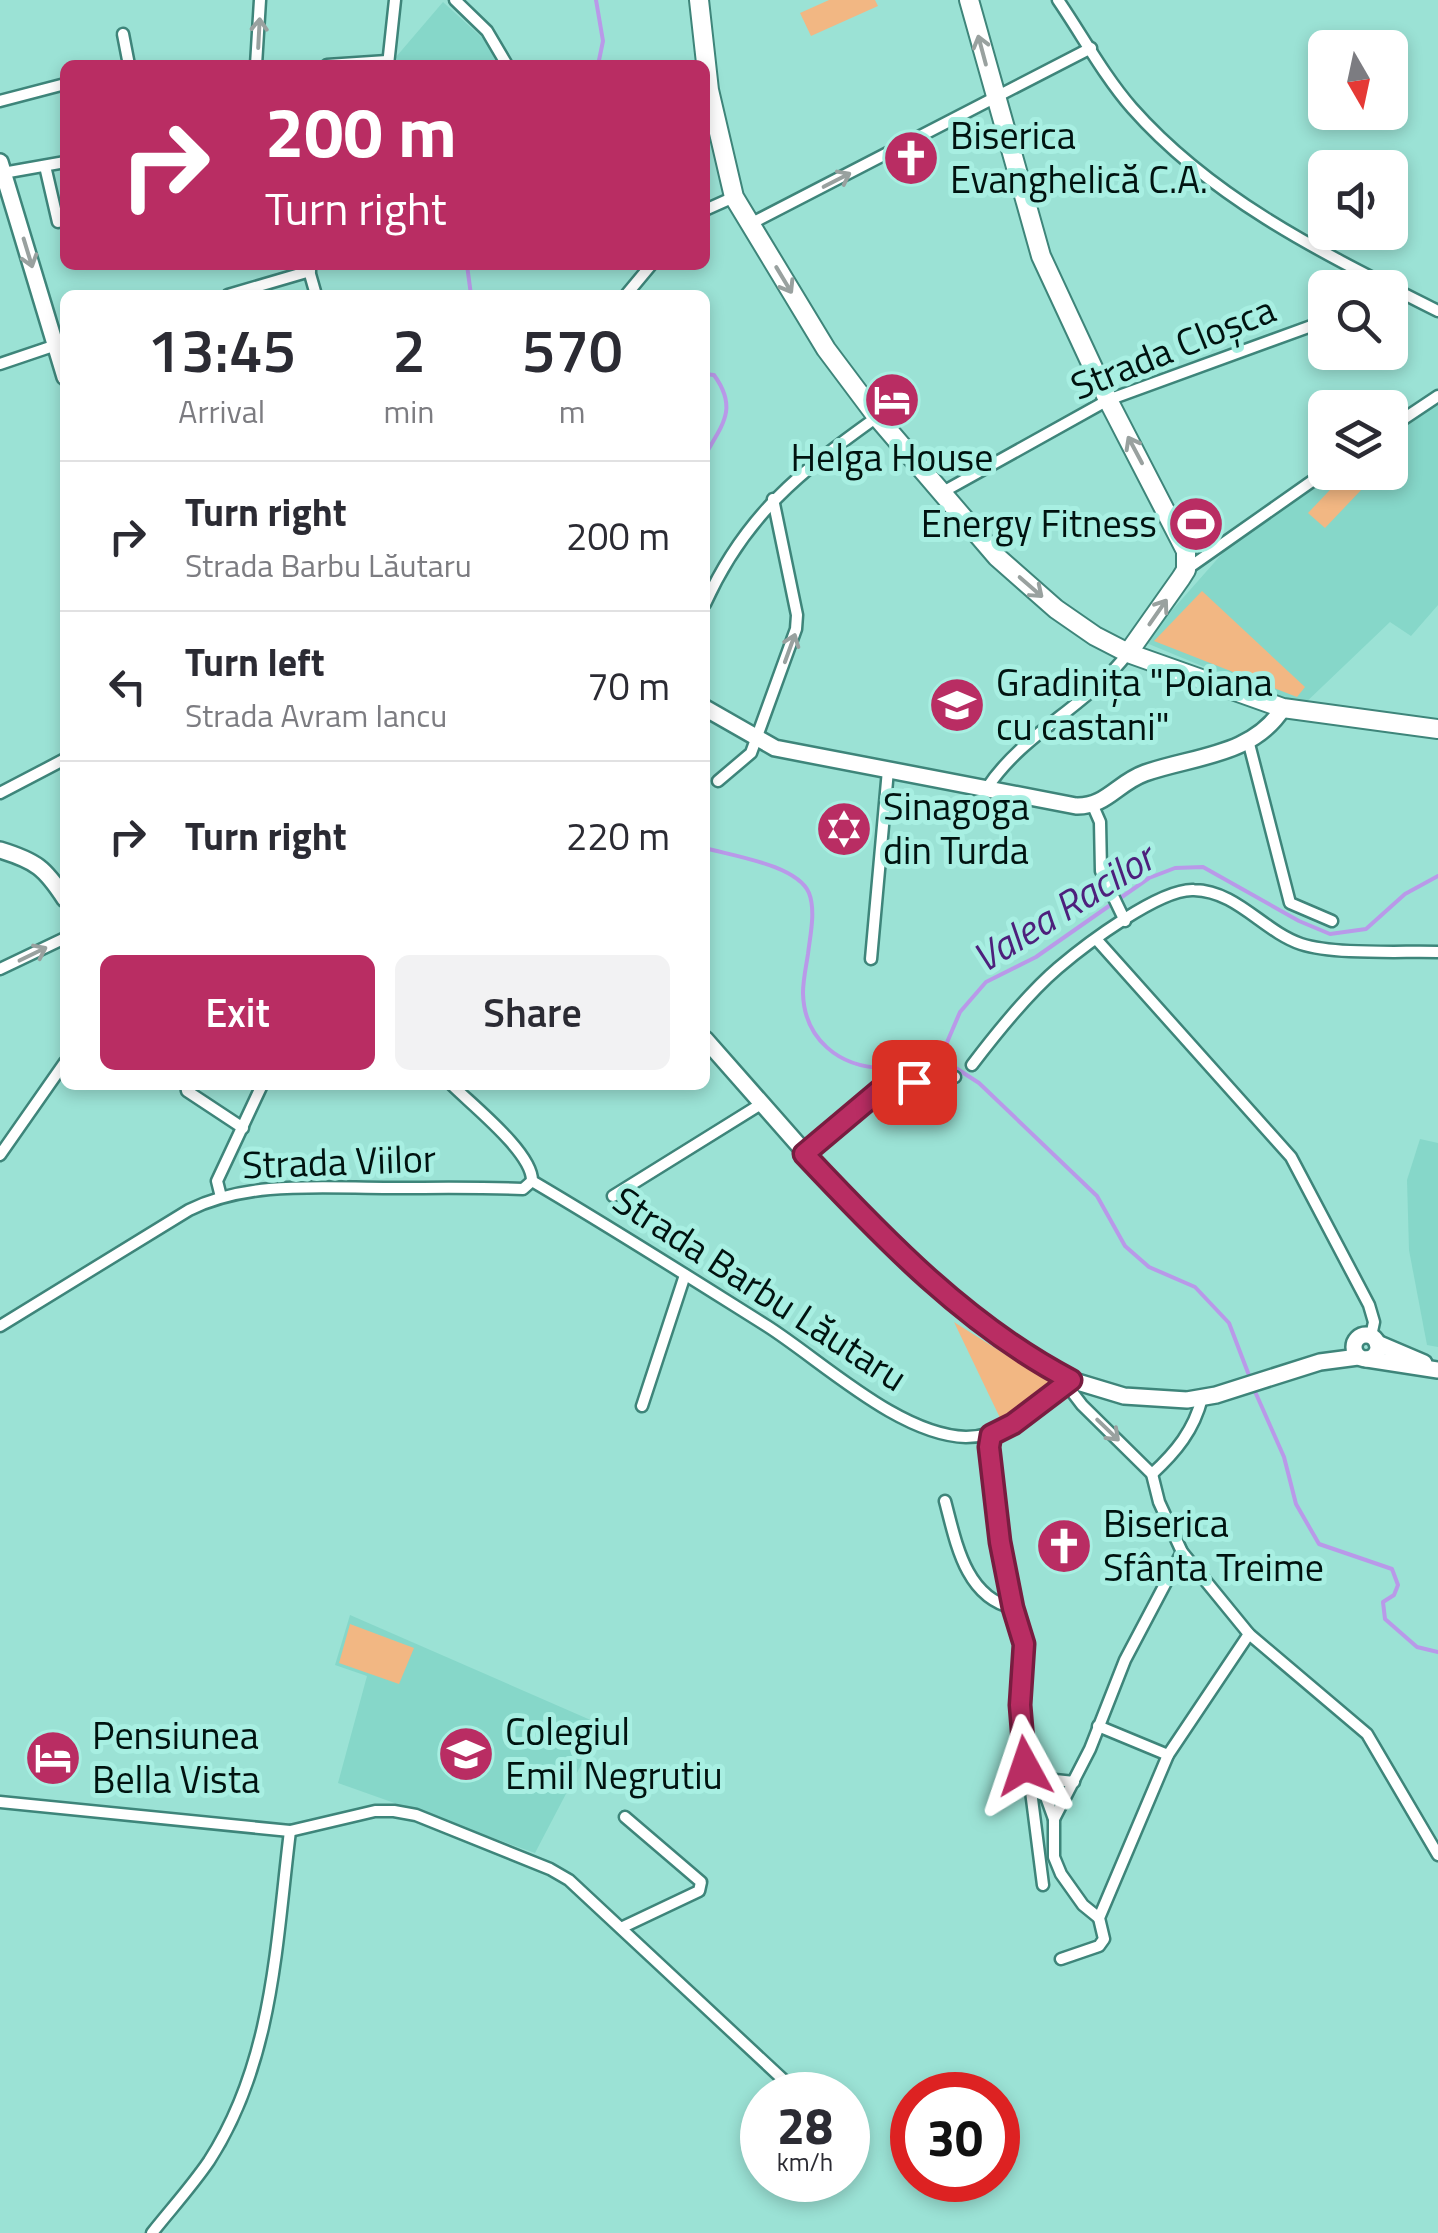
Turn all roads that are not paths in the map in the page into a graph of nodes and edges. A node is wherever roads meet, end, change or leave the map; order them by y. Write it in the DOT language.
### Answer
graph roads {
  1 [pos="260,0"];
  2 [pos="395,0"];
  3 [pos="455,0"];
  4 [pos="699,0"];
  5 [pos="968,0"];
  6 [pos="1058,0"];
  7 [pos="124,34"];
  8 [pos="1091,48"];
  9 [pos="127,60"];
  10 [pos="256,60"];
  11 [pos="387,60"];
  12 [pos="504,60"];
  13 [pos="706,60"];
  14 [pos="60,85"];
  15 [pos="996,99"];
  16 [pos="0,101"];
  17 [pos="710,103"];
  18 [pos="714,153"];
  19 [pos="60,163"];
  20 [pos="45,166"];
  21 [pos="2,167"];
  22 [pos="734,197"];
  23 [pos="710,208"];
  24 [pos="60,221"];
  25 [pos="750,224"];
  26 [pos="302,270"];
  27 [pos="647,270"];
  28 [pos="1357,270"];
  29 [pos="243,290"];
  30 [pos="630,290"];
  31 [pos="1408,297"];
  32 [pos="1438,311"];
  33 [pos="1308,327"];
  34 [pos="60,343"];
  35 [pos="0,364"];
  36 [pos="1438,396"];
  37 [pos="1108,400"];
  38 [pos="1408,416"];
  39 [pos="877,417"];
  40 [pos="1308,484"];
  41 [pos="941,493"];
  42 [pos="773,499"];
  43 [pos="754,524"];
  44 [pos="779,528"];
  45 [pos="1186,570"];
  46 [pos="710,593"];
  47 [pos="1128,653"];
  48 [pos="1283,708"];
  49 [pos="710,711"];
  50 [pos="1438,729"];
  51 [pos="756,740"];
  52 [pos="1248,740"];
  53 [pos="60,762"];
  54 [pos="888,770"];
  55 [pos="718,781"];
  56 [pos="987,788"];
  57 [pos="0,792"];
  58 [pos="1093,806"];
  59 [pos="0,850"];
  60 [pos="60,892"];
  61 [pos="1125,921"];
  62 [pos="1332,921"];
  63 [pos="60,940"];
  64 [pos="1097,940"];
  65 [pos="1438,952"];
  66 [pos="872,959"];
  67 [pos="0,969"];
  68 [pos="710,1045"];
  69 [pos="972,1066"];
  70 [pos="60,1069"];
  71 [pos="955,1077"];
  72 [pos="187,1090"];
  73 [pos="260,1090"];
  74 [pos="457,1090"];
  75 [pos="760,1104"];
  76 [pos="243,1128"];
  77 [pos="804,1154"];
  78 [pos="0,1156"];
  79 [pos="532,1181"];
  80 [pos="613,1196"];
  81 [pos="221,1197"];
  82 [pos="684,1275"];
  83 [pos="0,1326"];
  84 [pos="1366,1347"];
  85 [pos="1435,1369"];
  86 [pos="1069,1382"];
  87 [pos="1202,1398"];
  88 [pos="642,1406"];
  89 [pos="991,1435"];
  90 [pos="1152,1474"];
  91 [pos="944,1501"];
  92 [pos="1182,1552"];
  93 [pos="1013,1608"];
  94 [pos="1248,1634"];
  95 [pos="1098,1726"];
  96 [pos="1023,1734"];
  97 [pos="1168,1755"];
  98 [pos="1038,1771"];
  99 [pos="1074,1782"];
  100 [pos="0,1802"];
  101 [pos="625,1818"];
  102 [pos="1054,1820"];
  103 [pos="290,1831"];
  104 [pos="1438,1854"];
  105 [pos="1042,1885"];
  106 [pos="1099,1918"];
  107 [pos="623,1928"];
  108 [pos="1060,1959"];
  109 [pos="775,2072"];
  110 [pos="152,2233"];
  10 -- 1 [label="street, one-way"];
  2 -- 11 [label="street"];
  3 -- 12 [label="street"];
  4 -- 13 [label="main road"];
  15 -- 5 [label="main road, one-way"];
  6 -- 8 [label="street"];
  7 -- 9 [label="street"];
  8 -- 15 [label="street"];
  8 -- 28 [label="street"];
  14 -- 16 [label="street"];
  25 -- 15 [label="street, one-way"];
  15 -- 37 [label="main road"];
  17 -- 18 [label="main road"];
  18 -- 22 [label="main road"];
  19 -- 20 [label="street"];
  20 -- 21 [label="street"];
  20 -- 24 [label="street"];
  21 -- 34 [label="main road, one-way"];
  22 -- 23 [label="street"];
  22 -- 25 [label="main road"];
  25 -- 39 [label="main road, one-way"];
  26 -- 29 [label="street"];
  27 -- 30 [label="street"];
  31 -- 32 [label="street"];
  33 -- 37 [label="street, Strada Cloșca"];
  34 -- 35 [label="street"];
  36 -- 38 [label="street"];
  37 -- 41 [label="street, Strada Cloșca"];
  45 -- 37 [label="main road, one-way"];
  39 -- 41 [label="main road"];
  39 -- 42 [label="street"];
  40 -- 45 [label="street"];
  41 -- 47 [label="main road, one-way"];
  42 -- 43 [label="street"];
  42 -- 44 [label="street"];
  43 -- 44 [label="street"];
  43 -- 46 [label="street"];
  51 -- 44 [label="street, one-way"];
  47 -- 45 [label="main road, one-way"];
  47 -- 48 [label="main road"];
  47 -- 56 [label="street"];
  48 -- 50 [label="main road"];
  48 -- 52 [label="main road"];
  49 -- 51 [label="main road"];
  51 -- 54 [label="main road"];
  51 -- 55 [label="street"];
  52 -- 58 [label="main road"];
  52 -- 62 [label="street"];
  53 -- 57 [label="street"];
  54 -- 56 [label="main road"];
  54 -- 66 [label="street"];
  56 -- 58 [label="main road"];
  58 -- 61 [label="street"];
  59 -- 60 [label="main road"];
  61 -- 64 [label="street"];
  61 -- 65 [label="street"];
  67 -- 63 [label="street, one-way"];
  64 -- 69 [label="street"];
  64 -- 84 [label="street"];
  68 -- 75 [label="main road"];
  70 -- 78 [label="street"];
  71 -- 77 [label="street"];
  72 -- 76 [label="street"];
  73 -- 76 [label="street"];
  74 -- 79 [label="street, Strada Barbu Lăutaru"];
  75 -- 77 [label="main road"];
  75 -- 80 [label="street"];
  76 -- 81 [label="street"];
  77 -- 86 [label="main road"];
  79 -- 81 [label="street, Strada Viilor"];
  79 -- 82 [label="street, Strada Barbu Lăutaru"];
  81 -- 83 [label="street, Strada Viilor"];
  82 -- 88 [label="street"];
  82 -- 89 [label="street, Strada Barbu Lăutaru"];
  84 -- 85 [label="main road"];
  84 -- 87 [label="main road"];
  86 -- 87 [label="main road"];
  86 -- 89 [label="street"];
  86 -- 90 [label="street, one-way"];
  87 -- 90 [label="street"];
  89 -- 93 [label="street"];
  90 -- 92 [label="street"];
  91 -- 93 [label="street"];
  92 -- 94 [label="street"];
  92 -- 95 [label="street"];
  93 -- 96 [label="street"];
  94 -- 97 [label="street"];
  94 -- 104 [label="street"];
  95 -- 97 [label="street"];
  95 -- 99 [label="street"];
  96 -- 98 [label="street"];
  96 -- 105 [label="street"];
  97 -- 106 [label="street"];
  98 -- 99 [label="street"];
  98 -- 102 [label="street"];
  99 -- 102 [label="street"];
  100 -- 103 [label="street"];
  101 -- 107 [label="street"];
  102 -- 106 [label="street"];
  103 -- 107 [label="street"];
  103 -- 110 [label="street"];
  106 -- 108 [label="street"];
  107 -- 109 [label="street"];
}
